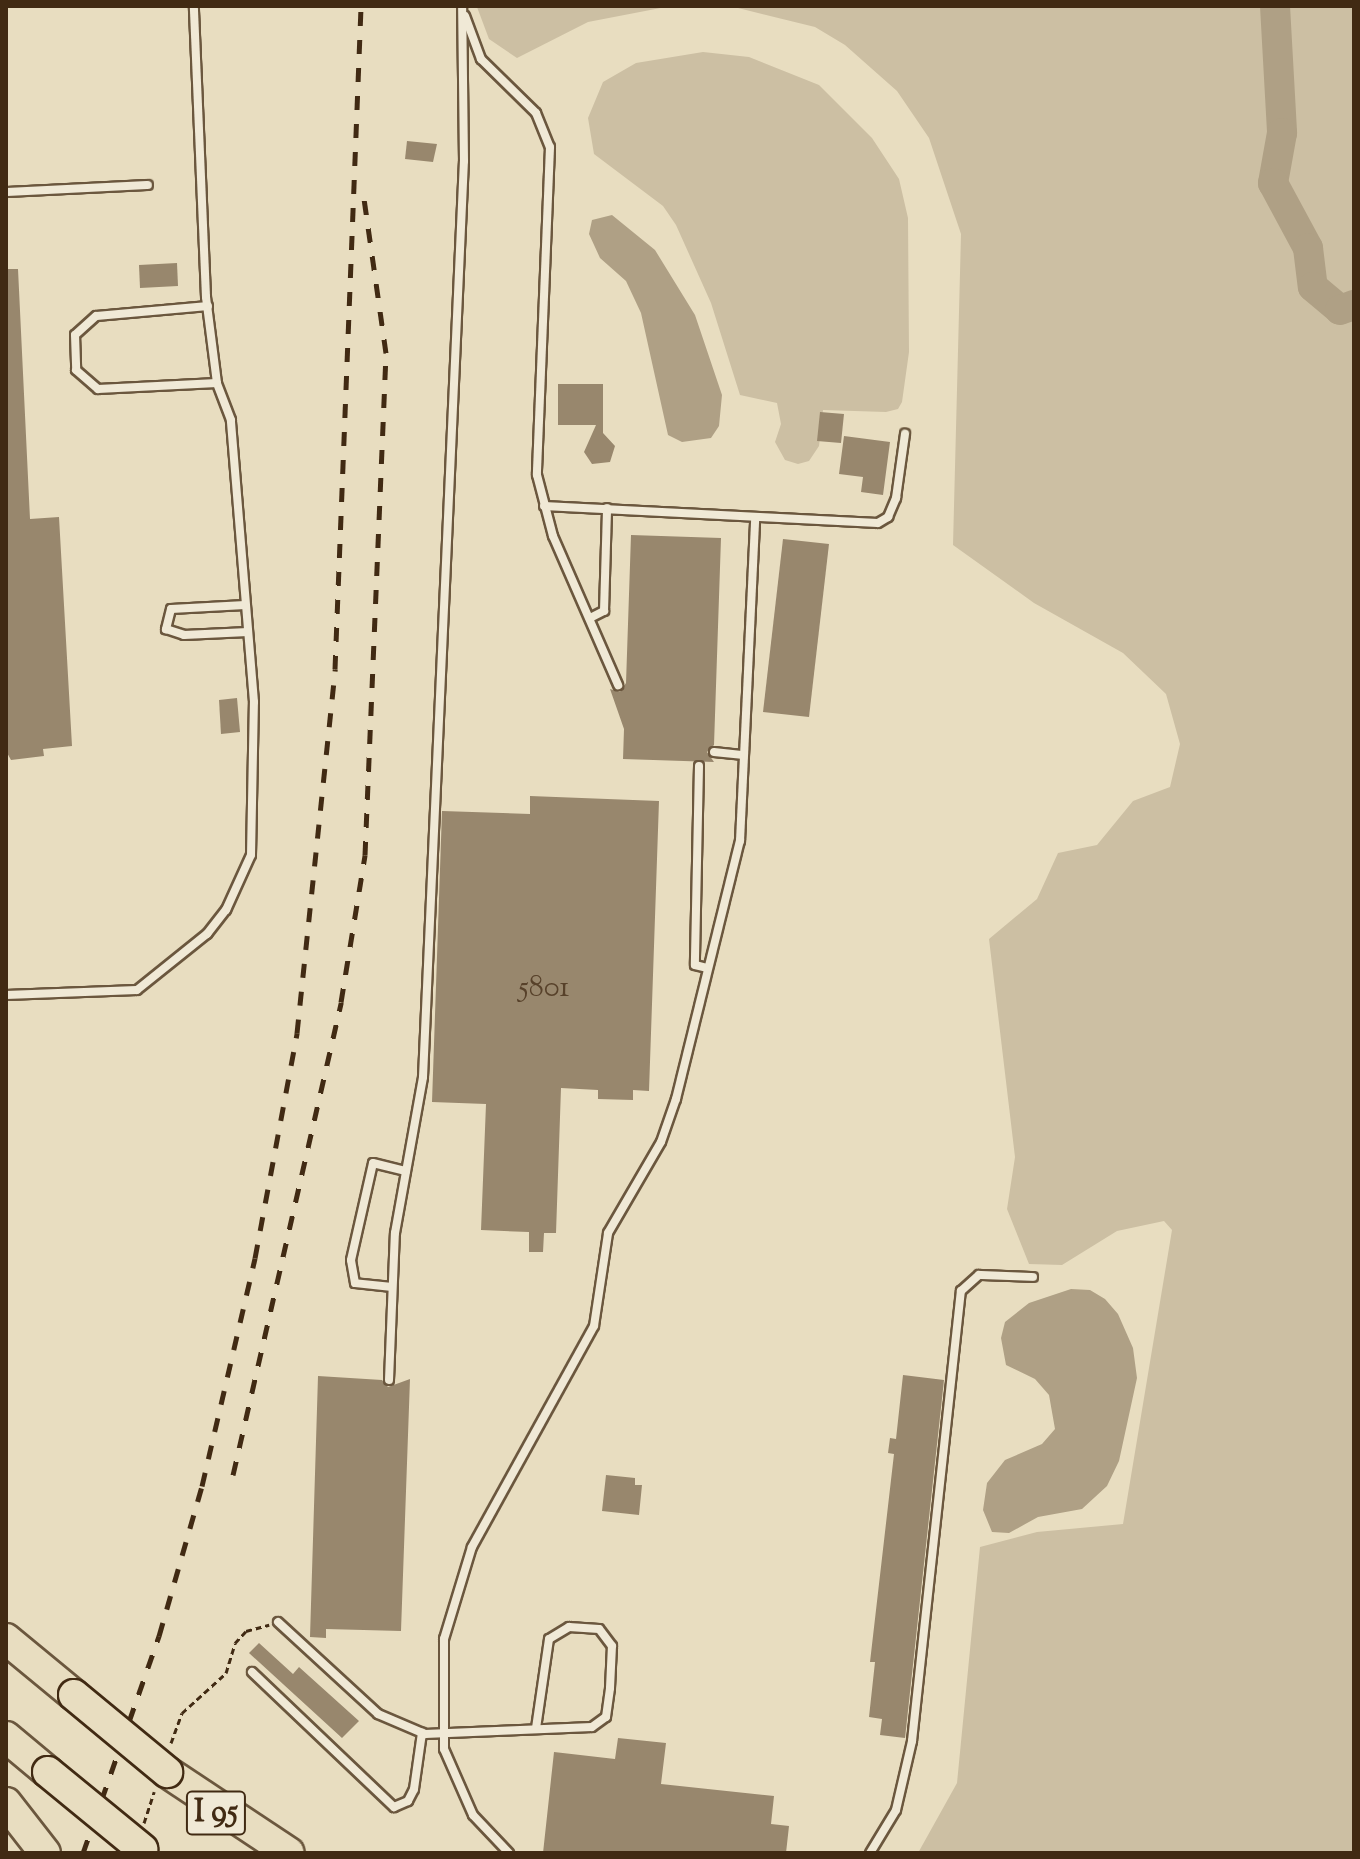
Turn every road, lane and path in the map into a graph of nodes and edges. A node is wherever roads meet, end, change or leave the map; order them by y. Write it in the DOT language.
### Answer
graph roads {
  1 [pos="194,6"];
  2 [pos="462,7"];
  3 [pos="148,185"];
  4 [pos="6,192"];
  5 [pos="208,306"];
  6 [pos="217,383"];
  7 [pos="905,434"];
  8 [pos="544,506"];
  9 [pos="607,508"];
  10 [pos="755,517"];
  11 [pos="245,605"];
  12 [pos="590,618"];
  13 [pos="248,632"];
  14 [pos="618,685"];
  15 [pos="714,752"];
  16 [pos="744,755"];
  17 [pos="699,766"];
  18 [pos="707,968"];
  19 [pos="6,995"];
  20 [pos="406,1171"];
  21 [pos="1033,1277"];
  22 [pos="392,1287"];
  23 [pos="389,1380"];
  24 [pos="278,1622"];
  25 [pos="6,1639"];
  26 [pos="252,1672"];
  27 [pos="536,1728"];
  28 [pos="422,1733"];
  29 [pos="443,1734"];
  30 [pos="6,1737"];
  31 [pos="164,1770"];
  32 [pos="6,1803"];
  33 [pos="143,1844"];
  34 [pos="45,1853"];
  35 [pos="264,1853"];
  36 [pos="289,1853"];
  37 [pos="509,1853"];
  38 [pos="870,1853"];
  1 -- 5 [label="lane"];
  2 -- 8 [label="lane"];
  2 -- 20 [label="lane"];
  3 -- 4 [label="lane"];
  5 -- 6 [label="lane"];
  5 -- 6 [label="lane"];
  6 -- 11 [label="lane"];
  7 -- 10 [label="lane"];
  8 -- 9 [label="lane"];
  8 -- 12 [label="lane"];
  9 -- 10 [label="lane"];
  9 -- 12 [label="lane"];
  10 -- 16 [label="lane"];
  11 -- 13 [label="lane"];
  11 -- 13 [label="lane"];
  12 -- 14 [label="lane"];
  13 -- 19 [label="lane"];
  15 -- 16 [label="lane"];
  16 -- 18 [label="lane"];
  17 -- 18 [label="lane"];
  18 -- 29 [label="lane"];
  20 -- 22 [label="lane"];
  20 -- 22 [label="lane"];
  21 -- 38 [label="lane"];
  22 -- 23 [label="lane"];
  24 -- 28 [label="lane"];
  24 -- 31 [label="path"];
  25 -- 31 [label="highway, I 95, bridge"];
  26 -- 28 [label="lane"];
  27 -- 27 [label="lane"];
  27 -- 29 [label="lane"];
  28 -- 29 [label="lane"];
  29 -- 37 [label="lane"];
  30 -- 33 [label="highway, I 95, bridge"];
  31 -- 33 [label="path"];
  31 -- 35 [label="highway, I 95"];
  31 -- 36 [label="highway"];
  32 -- 34 [label="highway"];
}
